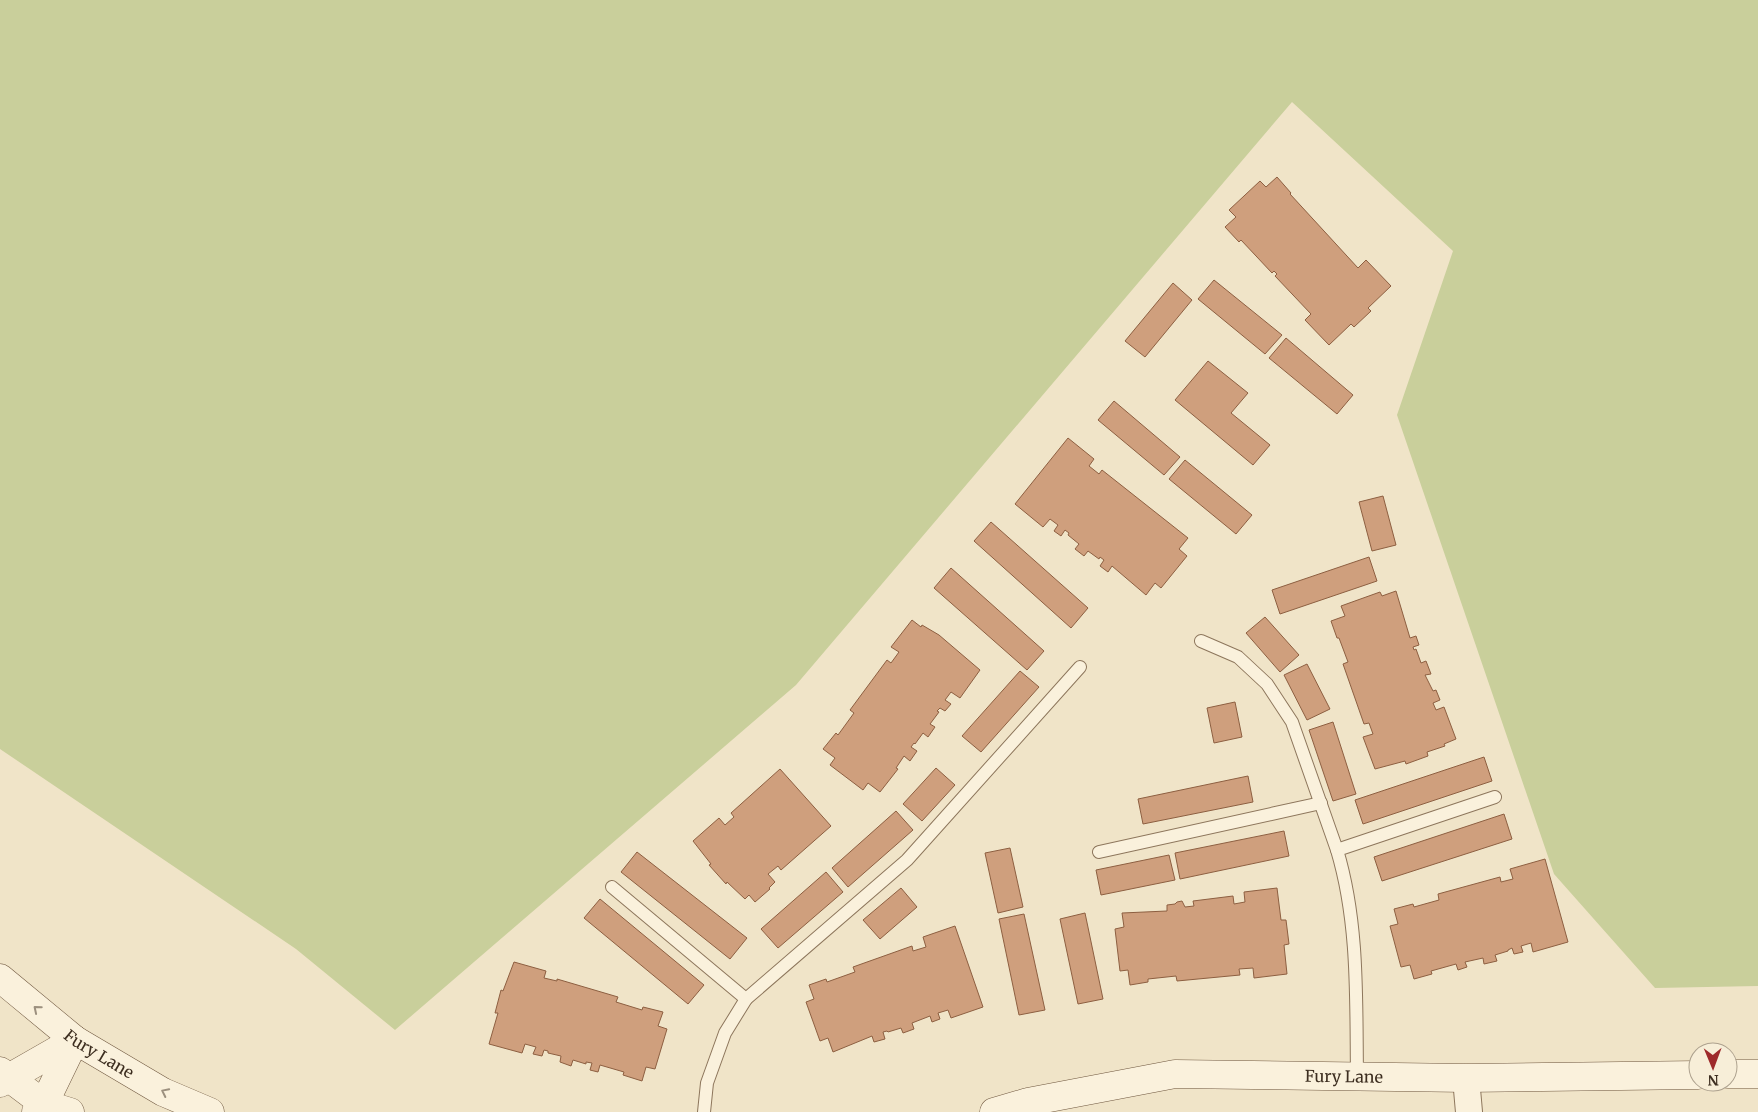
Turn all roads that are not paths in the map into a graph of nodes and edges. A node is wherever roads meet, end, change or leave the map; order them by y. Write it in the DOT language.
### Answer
graph roads {
  1 [pos="1201,641"];
  2 [pos="1080,667"];
  3 [pos="1495,797"];
  4 [pos="1321,803"];
  5 [pos="1338,850"];
  6 [pos="1098,852"];
  7 [pos="612,887"];
  8 [pos="0,978"];
  9 [pos="746,999"];
  10 [pos="74,1040"];
  11 [pos="1688,1074"];
  12 [pos="1738,1074"];
  13 [pos="1758,1074"];
  14 [pos="3,1077"];
  15 [pos="1357,1077"];
  16 [pos="1466,1078"];
  17 [pos="40,1108"];
  18 [pos="70,1112"];
  19 [pos="210,1112"];
  20 [pos="704,1112"];
  21 [pos="994,1112"];
  22 [pos="1469,1112"];
  1 -- 4 [label="lane"];
  2 -- 9 [label="lane"];
  3 -- 5 [label="lane"];
  4 -- 5 [label="lane"];
  4 -- 6 [label="lane"];
  5 -- 15 [label="lane"];
  7 -- 9 [label="lane"];
  10 -- 8 [label="main road, Fury Lane, one-way"];
  9 -- 20 [label="lane"];
  10 -- 14 [label="main road"];
  10 -- 17 [label="main road"];
  19 -- 10 [label="main road, Fury Lane, one-way"];
  11 -- 16 [label="main road, Fury Lane"];
  12 -- 13 [label="main road"];
  14 -- 17 [label="main road"];
  15 -- 16 [label="main road, Fury Lane"];
  15 -- 21 [label="main road, Fury Lane"];
  16 -- 22 [label="street"];
  17 -- 18 [label="main road"];
}
